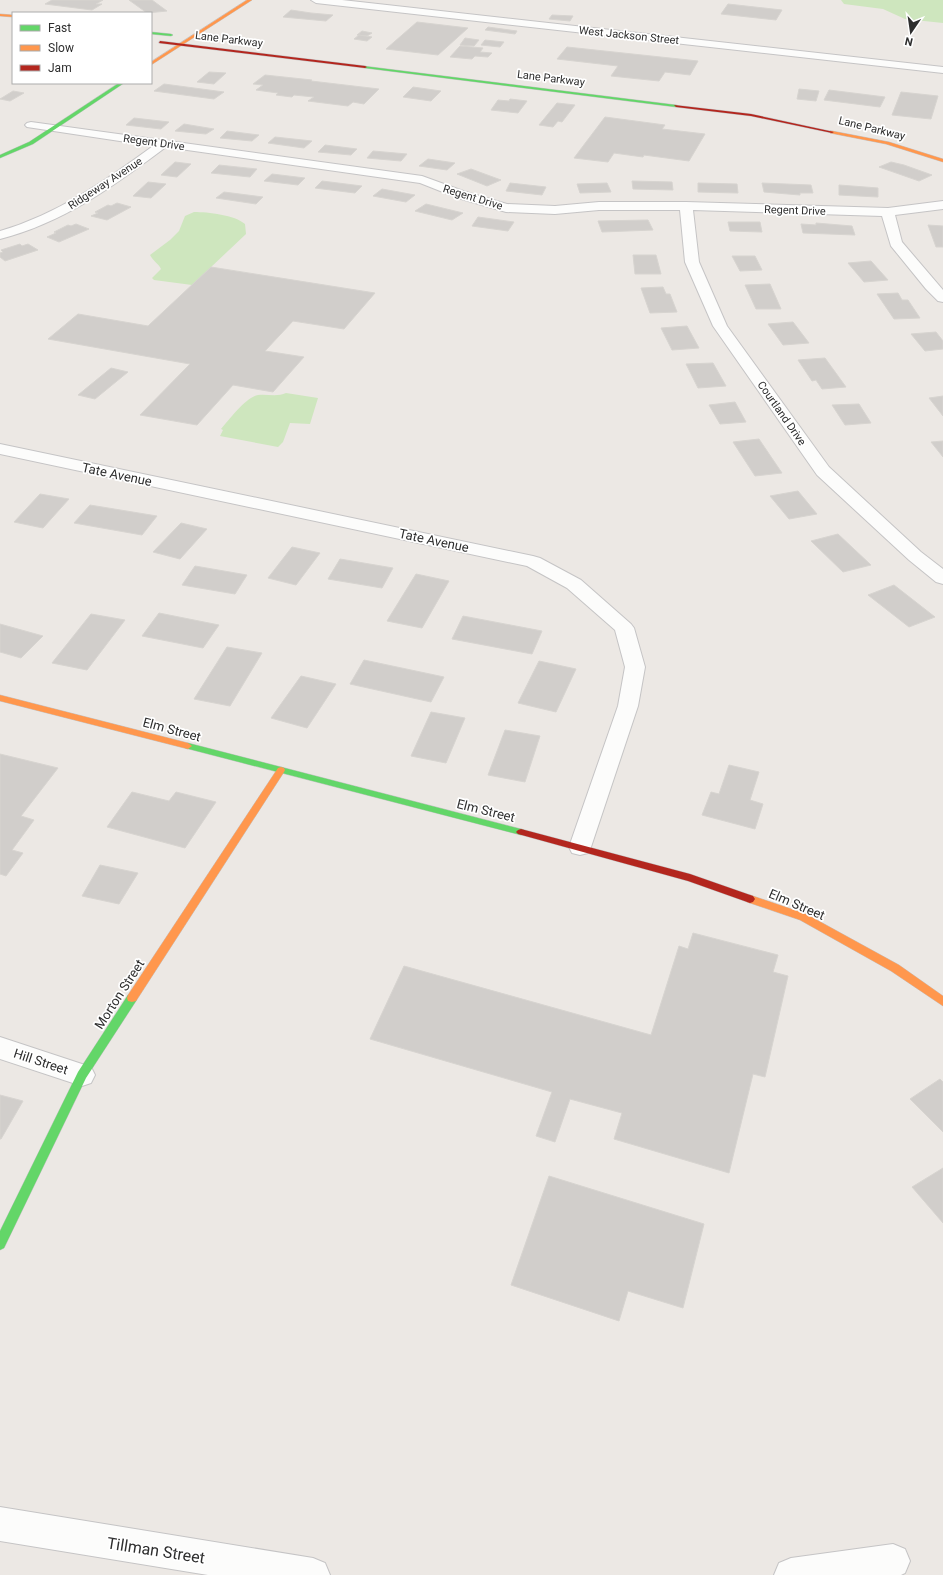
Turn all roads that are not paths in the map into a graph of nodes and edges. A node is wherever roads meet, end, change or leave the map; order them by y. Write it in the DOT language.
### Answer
graph roads {
  1 [pos="250,0"];
  2 [pos="316,0"];
  3 [pos="0,15"];
  4 [pos="12,16"];
  5 [pos="0,22"];
  6 [pos="12,24"];
  7 [pos="152,33"];
  8 [pos="175,33"];
  9 [pos="191,37"];
  10 [pos="154,43"];
  11 [pos="180,44"];
  12 [pos="152,63"];
  13 [pos="943,70"];
  14 [pos="120,84"];
  15 [pos="675,96"];
  16 [pos="691,98"];
  17 [pos="754,106"];
  18 [pos="44,116"];
  19 [pos="28,126"];
  20 [pos="54,128"];
  21 [pos="875,131"];
  22 [pos="903,138"];
  23 [pos="163,144"];
  24 [pos="0,157"];
  25 [pos="943,161"];
  26 [pos="943,205"];
  27 [pos="686,206"];
  28 [pos="888,212"];
  29 [pos="0,235"];
  30 [pos="943,298"];
  31 [pos="0,449"];
  32 [pos="943,578"];
  33 [pos="0,698"];
  34 [pos="281,770"];
  35 [pos="580,847"];
  36 [pos="943,1002"];
  37 [pos="0,1048"];
  38 [pos="82,1075"];
  39 [pos="0,1244"];
  40 [pos="0,1524"];
  41 [pos="893,1561"];
  42 [pos="276,1572"];
  43 [pos="312,1575"];
  44 [pos="791,1575"];
  1 -- 9 [label="main road"];
  2 -- 13 [label="street, West Jackson Street"];
  3 -- 4 [label="main road"];
  5 -- 6 [label="main road"];
  7 -- 8 [label="main road, Lane Parkway"];
  8 -- 9 [label="main road, Lane Parkway"];
  8 -- 10 [label="main road"];
  9 -- 11 [label="main road"];
  9 -- 15 [label="main road, Lane Parkway"];
  10 -- 11 [label="main road, Lane Parkway"];
  11 -- 12 [label="main road"];
  11 -- 25 [label="main road, Lane Parkway"];
  14 -- 20 [label="main road"];
  16 -- 17 [label="main road"];
  18 -- 19 [label="main road"];
  19 -- 20 [label="street, Regent Drive"];
  20 -- 23 [label="street, Regent Drive"];
  20 -- 24 [label="main road"];
  21 -- 22 [label="main road, Lane Parkway"];
  23 -- 27 [label="street, Regent Drive"];
  23 -- 29 [label="street, Ridgeway Avenue"];
  26 -- 28 [label="street, Regent Drive"];
  27 -- 28 [label="street, Regent Drive"];
  27 -- 32 [label="street, Courtland Drive"];
  28 -- 30 [label="street"];
  31 -- 35 [label="street, Tate Avenue"];
  33 -- 34 [label="main road, Elm Street"];
  34 -- 35 [label="main road, Elm Street"];
  34 -- 38 [label="main road, Morton Street"];
  35 -- 36 [label="main road, Elm Street"];
  37 -- 38 [label="street, Hill Street"];
  38 -- 39 [label="main road, Morton Street"];
  40 -- 42 [label="street, Tillman Street"];
  41 -- 44 [label="street"];
  42 -- 43 [label="street, Tillman Street"];
}
